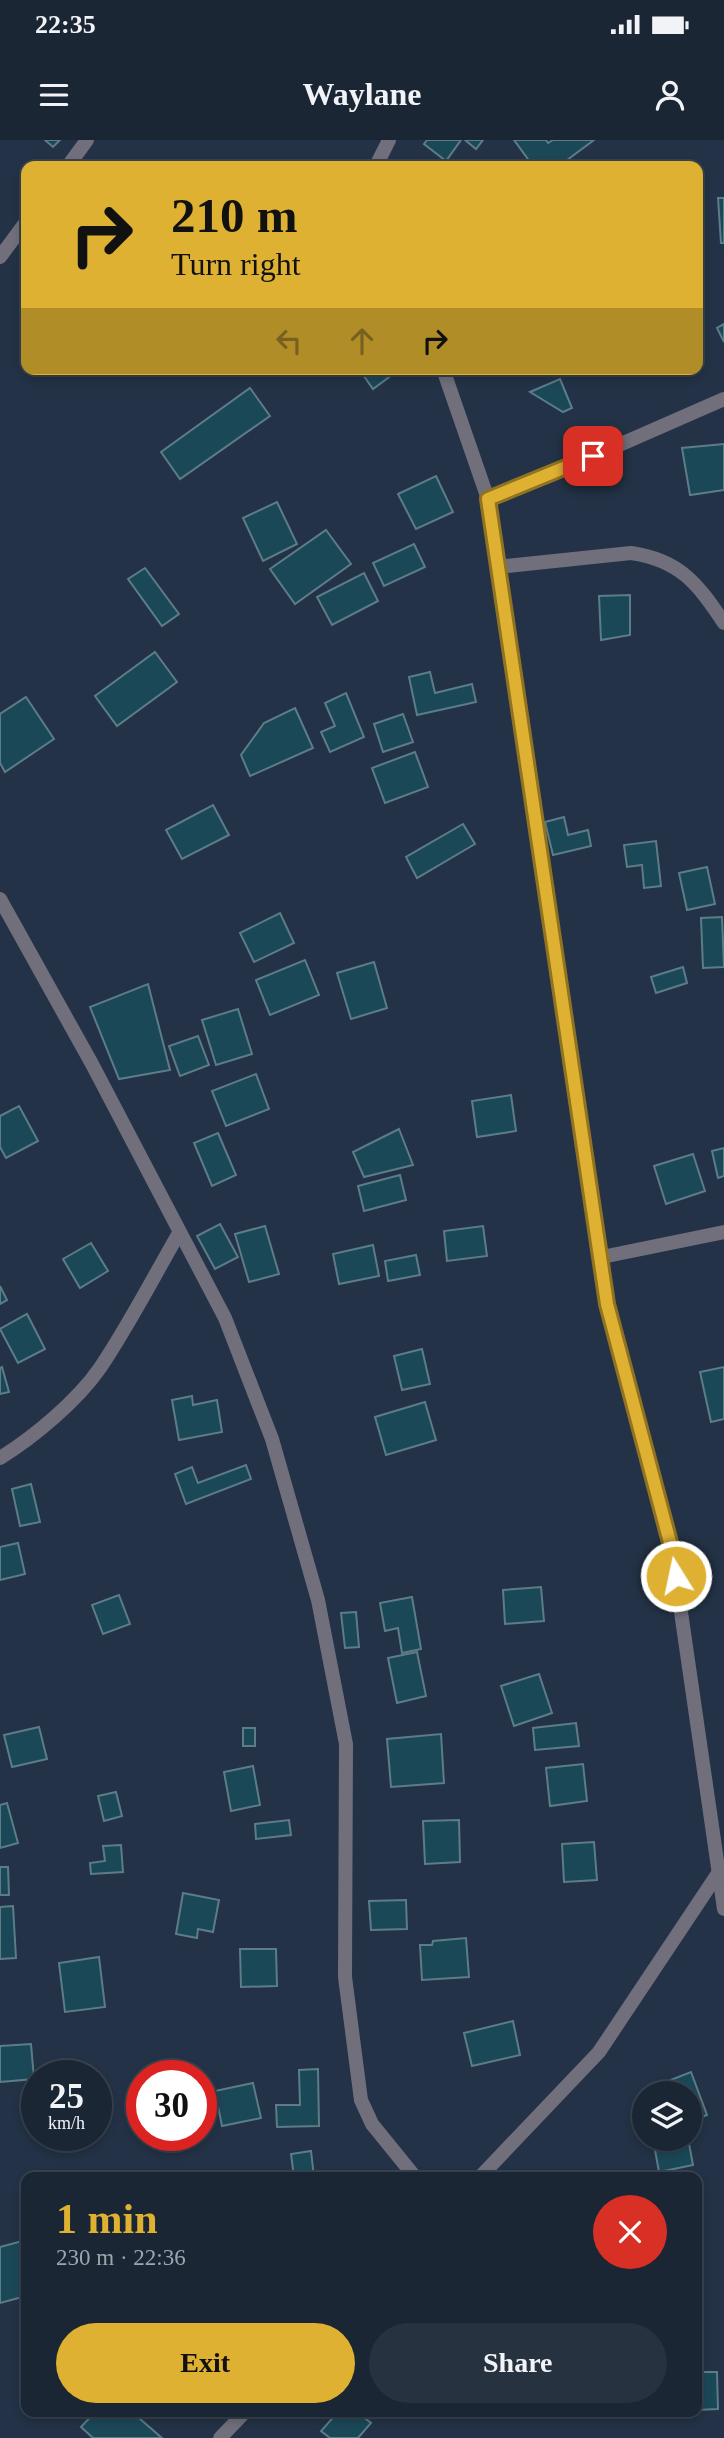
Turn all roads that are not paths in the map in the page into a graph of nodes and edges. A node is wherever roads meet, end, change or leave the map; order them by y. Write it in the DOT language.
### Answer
graph roads {
  1 [pos="86,140"];
  2 [pos="389,140"];
  3 [pos="71,161"];
  4 [pos="378,161"];
  5 [pos="21,229"];
  6 [pos="0,257"];
  7 [pos="445,375"];
  8 [pos="724,398"];
  9 [pos="488,499"];
  10 [pos="498,567"];
  11 [pos="724,623"];
  12 [pos="0,899"];
  13 [pos="724,1232"];
  14 [pos="178,1233"];
  15 [pos="602,1257"];
  16 [pos="0,1458"];
  17 [pos="722,1868"];
  18 [pos="724,1909"];
  19 [pos="411,2172"];
  20 [pos="485,2172"];
  21 [pos="240,2417"];
  22 [pos="220,2438"];
  1 -- 3 [label="street"];
  2 -- 4 [label="street"];
  5 -- 6 [label="street"];
  7 -- 9 [label="street"];
  8 -- 9 [label="street"];
  9 -- 10 [label="street"];
  10 -- 11 [label="street"];
  10 -- 15 [label="street"];
  12 -- 14 [label="street"];
  13 -- 15 [label="street"];
  14 -- 16 [label="street"];
  14 -- 19 [label="street"];
  15 -- 17 [label="street"];
  17 -- 18 [label="street"];
  17 -- 20 [label="street"];
  21 -- 22 [label="street"];
}
